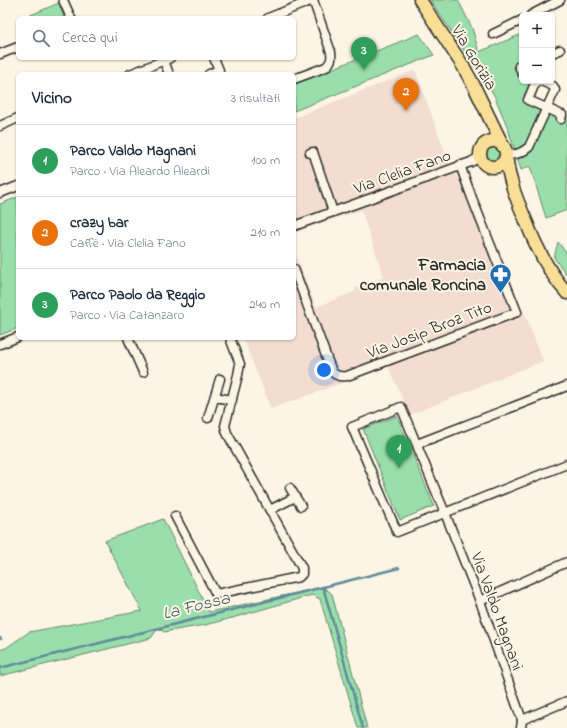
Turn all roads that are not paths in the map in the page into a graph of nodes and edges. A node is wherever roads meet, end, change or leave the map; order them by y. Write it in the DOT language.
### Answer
graph roads {
  1 [pos="63,0"];
  2 [pos="313,0"];
  3 [pos="420,0"];
  4 [pos="560,0"];
  5 [pos="537,12"];
  6 [pos="70,16"];
  7 [pos="273,16"];
  8 [pos="519,21"];
  9 [pos="493,34"];
  10 [pos="16,48"];
  11 [pos="560,50"];
  12 [pos="555,52"];
  13 [pos="0,54"];
  14 [pos="163,60"];
  15 [pos="165,60"];
  16 [pos="215,60"];
  17 [pos="134,72"];
  18 [pos="168,72"];
  19 [pos="214,72"];
  20 [pos="296,78"];
  21 [pos="535,84"];
  22 [pos="548,84"];
  23 [pos="546,108"];
  24 [pos="487,111"];
  25 [pos="563,116"];
  26 [pos="16,119"];
  27 [pos="0,126"];
  28 [pos="505,152"];
  29 [pos="310,153"];
  30 [pos="484,156"];
  31 [pos="460,165"];
  32 [pos="16,187"];
  33 [pos="513,191"];
  34 [pos="0,193"];
  35 [pos="333,212"];
  36 [pos="296,225"];
  37 [pos="296,273"];
  38 [pos="567,293"];
  39 [pos="16,338"];
  40 [pos="129,340"];
  41 [pos="231,340"];
  42 [pos="0,344"];
  43 [pos="143,372"];
  44 [pos="220,379"];
  45 [pos="567,386"];
  46 [pos="215,397"];
  47 [pos="232,400"];
  48 [pos="208,418"];
  49 [pos="417,444"];
  50 [pos="567,464"];
  51 [pos="290,488"];
  52 [pos="295,497"];
  53 [pos="301,506"];
  54 [pos="270,510"];
  55 [pos="445,513"];
  56 [pos="175,516"];
  57 [pos="567,562"];
  58 [pos="480,601"];
  59 [pos="567,701"];
  60 [pos="521,724"];
  1 -- 6 [label="street"];
  2 -- 7 [label="street"];
  2 -- 20 [label="street"];
  3 -- 24 [label="main road, Via Gorizia"];
  4 -- 5 [label="street"];
  8 -- 9 [label="street"];
  10 -- 13 [label="street"];
  11 -- 12 [label="street"];
  14 -- 17 [label="street"];
  15 -- 18 [label="street"];
  16 -- 19 [label="street"];
  21 -- 23 [label="street"];
  22 -- 23 [label="street"];
  23 -- 25 [label="street"];
  23 -- 28 [label="street"];
  24 -- 28 [label="main road, Via Gorizia"];
  24 -- 30 [label="main road, Via Gorizia"];
  26 -- 27 [label="street"];
  28 -- 30 [label="main road"];
  28 -- 30 [label="main road"];
  28 -- 33 [label="main road, Via Gorizia"];
  29 -- 35 [label="street"];
  30 -- 31 [label="street, Via Clelia Fano"];
  30 -- 33 [label="main road, Via Gorizia"];
  31 -- 35 [label="street, Via Clelia Fano"];
  31 -- 37 [label="street, Via Josip Broz Tito"];
  32 -- 34 [label="street"];
  33 -- 38 [label="main road, Via Gorizia"];
  35 -- 36 [label="street, Via Clelia Fano"];
  39 -- 42 [label="street"];
  40 -- 43 [label="street"];
  41 -- 47 [label="street"];
  44 -- 46 [label="street"];
  45 -- 49 [label="street"];
  46 -- 47 [label="street"];
  46 -- 48 [label="street"];
  47 -- 54 [label="street"];
  49 -- 55 [label="street, Via Valdo Magnani"];
  49 -- 55 [label="street, Via Valdo Magnani"];
  50 -- 55 [label="street"];
  51 -- 52 [label="street"];
  52 -- 53 [label="street"];
  52 -- 54 [label="street"];
  54 -- 56 [label="street"];
  55 -- 58 [label="street, Via Valdo Magnani"];
  57 -- 58 [label="street"];
  58 -- 60 [label="street, Via Valdo Magnani"];
  59 -- 60 [label="street"];
}
